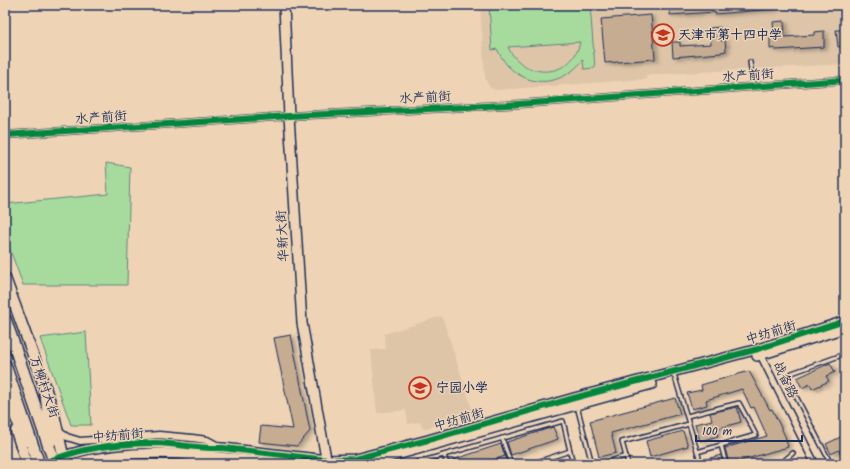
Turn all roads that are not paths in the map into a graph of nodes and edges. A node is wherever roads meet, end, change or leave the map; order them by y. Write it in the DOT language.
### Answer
graph roads {
  1 [pos="284,5"];
  2 [pos="750,62"];
  3 [pos="845,80"];
  4 [pos="753,86"];
  5 [pos="289,116"];
  6 [pos="5,135"];
  7 [pos="5,278"];
  8 [pos="5,319"];
  9 [pos="845,321"];
  10 [pos="845,328"];
  11 [pos="759,352"];
  12 [pos="845,354"];
  13 [pos="5,365"];
  14 [pos="675,375"];
  15 [pos="45,388"];
  16 [pos="5,396"];
  17 [pos="575,401"];
  18 [pos="687,416"];
  19 [pos="689,424"];
  20 [pos="57,430"];
  21 [pos="502,438"];
  22 [pos="721,445"];
  23 [pos="223,448"];
  24 [pos="570,451"];
  25 [pos="697,452"];
  26 [pos="793,453"];
  27 [pos="70,454"];
  28 [pos="444,455"];
  29 [pos="626,456"];
  30 [pos="221,458"];
  31 [pos="699,460"];
  32 [pos="243,462"];
  33 [pos="327,462"];
  34 [pos="27,464"];
  35 [pos="39,464"];
  36 [pos="56,464"];
  37 [pos="65,464"];
  38 [pos="72,464"];
  39 [pos="115,464"];
  40 [pos="287,464"];
  41 [pos="364,464"];
  42 [pos="412,464"];
  43 [pos="447,464"];
  44 [pos="511,464"];
  45 [pos="531,464"];
  46 [pos="573,464"];
  47 [pos="592,464"];
  48 [pos="601,464"];
  49 [pos="628,464"];
  50 [pos="684,464"];
  51 [pos="700,464"];
  52 [pos="726,464"];
  53 [pos="780,464"];
  54 [pos="815,464"];
  55 [pos="831,464"];
  1 -- 5 [label="street, 华新大街"];
  2 -- 4 [label="lane"];
  3 -- 4 [label="street, 水产前街"];
  4 -- 5 [label="street, 水产前街"];
  5 -- 6 [label="street, 水产前街"];
  5 -- 33 [label="street, 华新大街"];
  7 -- 15 [label="main road"];
  8 -- 36 [label="highway, 万柳村大街"];
  9 -- 11 [label="street, 中纺前街"];
  10 -- 11 [label="street"];
  11 -- 14 [label="street, 中纺前街"];
  11 -- 54 [label="street, 战备路"];
  12 -- 55 [label="lane"];
  13 -- 35 [label="highway"];
  14 -- 17 [label="street, 中纺前街"];
  14 -- 18 [label="lane"];
  15 -- 20 [label="main road"];
  15 -- 36 [label="highway"];
  16 -- 34 [label="main road"];
  16 -- 35 [label="main road"];
  17 -- 33 [label="street, 中纺前街"];
  17 -- 41 [label="street"];
  17 -- 47 [label="lane"];
  18 -- 19 [label="lane"];
  18 -- 22 [label="lane"];
  19 -- 25 [label="lane"];
  19 -- 29 [label="lane"];
  20 -- 23 [label="street"];
  20 -- 37 [label="main road"];
  21 -- 24 [label="lane"];
  21 -- 28 [label="lane"];
  21 -- 44 [label="lane"];
  22 -- 25 [label="lane"];
  22 -- 52 [label="lane"];
  23 -- 27 [label="street, 中纺前街"];
  23 -- 33 [label="street, 中纺前街"];
  24 -- 45 [label="lane"];
  24 -- 46 [label="lane"];
  25 -- 31 [label="lane"];
  26 -- 53 [label="lane"];
  28 -- 42 [label="lane"];
  28 -- 43 [label="lane"];
  29 -- 48 [label="lane"];
  29 -- 49 [label="lane"];
  30 -- 32 [label="street"];
  30 -- 38 [label="street"];
  30 -- 39 [label="street"];
  31 -- 50 [label="lane"];
  31 -- 51 [label="lane"];
  32 -- 40 [label="street"];
}
